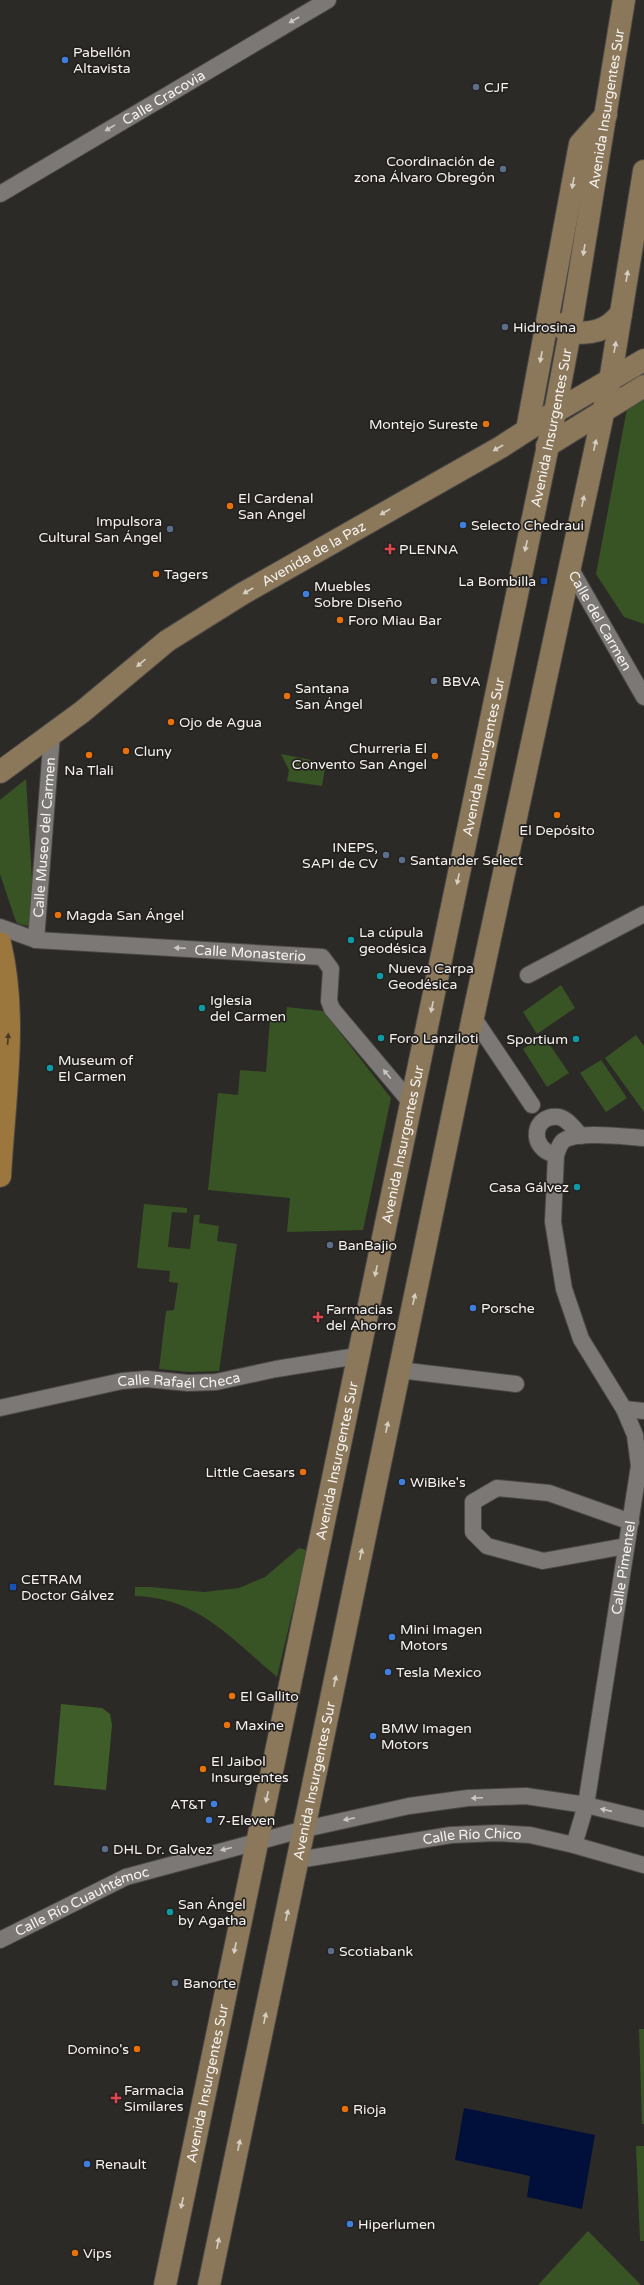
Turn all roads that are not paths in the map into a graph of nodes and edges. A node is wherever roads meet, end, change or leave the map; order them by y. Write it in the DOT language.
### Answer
graph roads {
  1 [pos="328,0"];
  2 [pos="624,0"];
  3 [pos="606,115"];
  4 [pos="644,171"];
  5 [pos="0,194"];
  6 [pos="552,305"];
  7 [pos="621,314"];
  8 [pos="570,332"];
  9 [pos="644,360"];
  10 [pos="610,380"];
  11 [pos="644,386"];
  12 [pos="555,412"];
  13 [pos="603,412"];
  14 [pos="527,430"];
  15 [pos="547,446"];
  16 [pos="569,566"];
  17 [pos="644,697"];
  18 [pos="52,734"];
  19 [pos="0,772"];
  20 [pos="644,914"];
  21 [pos="0,927"];
  22 [pos="36,940"];
  23 [pos="0,942"];
  24 [pos="528,975"];
  25 [pos="473,1017"];
  26 [pos="412,1104"];
  27 [pos="532,1105"];
  28 [pos="581,1136"];
  29 [pos="644,1138"];
  30 [pos="556,1155"];
  31 [pos="0,1176"];
  32 [pos="357,1356"];
  33 [pos="399,1370"];
  34 [pos="516,1384"];
  35 [pos="0,1408"];
  36 [pos="624,1409"];
  37 [pos="644,1411"];
  38 [pos="631,1522"];
  39 [pos="626,1546"];
  40 [pos="584,1809"];
  41 [pos="644,1819"];
  42 [pos="305,1829"];
  43 [pos="258,1841"];
  44 [pos="575,1842"];
  45 [pos="298,1860"];
  46 [pos="644,1865"];
  47 [pos="0,1940"];
  48 [pos="165,2285"];
  49 [pos="209,2285"];
  1 -- 5 [label="street, Calle Cracovia, one-way"];
  2 -- 3 [label="main road, Avenida Insurgentes Sur"];
  3 -- 6 [label="main road, one-way"];
  3 -- 8 [label="main road, Avenida Insurgentes Sur, one-way"];
  7 -- 4 [label="main road, Avenida Insurgentes Sur, one-way"];
  6 -- 8 [label="main road"];
  6 -- 14 [label="main road, one-way"];
  7 -- 8 [label="main road"];
  10 -- 7 [label="main road, Avenida Insurgentes Sur, one-way"];
  8 -- 12 [label="main road, Avenida Insurgentes Sur"];
  9 -- 10 [label="main road, Avenida de la Paz"];
  10 -- 12 [label="main road, Avenida de la Paz"];
  10 -- 13 [label="main road, Avenida Insurgentes Sur"];
  11 -- 13 [label="main road"];
  12 -- 14 [label="main road, Avenida de la Paz"];
  12 -- 15 [label="main road, Avenida Insurgentes Sur"];
  13 -- 15 [label="main road"];
  16 -- 13 [label="main road, Avenida Insurgentes Sur, one-way"];
  14 -- 18 [label="main road, Avenida de la Paz, one-way"];
  15 -- 26 [label="main road, Avenida Insurgentes Sur, one-way"];
  16 -- 17 [label="street, Calle del Carmen"];
  16 -- 25 [label="main road, Avenida Insurgentes Sur"];
  18 -- 19 [label="main road, Avenida de la Paz"];
  18 -- 22 [label="street, Calle Museo del Carmen"];
  20 -- 24 [label="street"];
  21 -- 22 [label="street, Calle Monasterio"];
  26 -- 22 [label="street, Calle Monasterio, one-way"];
  31 -- 23 [label="main road, one-way"];
  25 -- 27 [label="street"];
  33 -- 25 [label="main road, Avenida Insurgentes Sur, one-way"];
  26 -- 32 [label="main road, Avenida Insurgentes Sur, one-way"];
  28 -- 29 [label="street"];
  28 -- 30 [label="street, Calle Pimentel"];
  28 -- 30 [label="street"];
  30 -- 36 [label="street, Calle Pimentel"];
  32 -- 35 [label="street, Calle Rafaél Checa"];
  32 -- 43 [label="main road, Avenida Insurgentes Sur, one-way"];
  33 -- 34 [label="street"];
  42 -- 33 [label="main road, Avenida Insurgentes Sur, one-way"];
  36 -- 37 [label="street"];
  36 -- 38 [label="street, Calle Pimentel"];
  38 -- 39 [label="street, Calle Pimentel"];
  38 -- 39 [label="street"];
  39 -- 40 [label="street, Calle Pimentel"];
  41 -- 40 [label="street, one-way"];
  40 -- 42 [label="street, one-way"];
  40 -- 44 [label="street, Calle Pimentel"];
  42 -- 43 [label="street, Calle Río Cuauhtémoc"];
  42 -- 45 [label="main road, Avenida Insurgentes Sur"];
  43 -- 47 [label="street, Calle Río Cuauhtémoc, one-way"];
  43 -- 48 [label="main road, Avenida Insurgentes Sur, one-way"];
  44 -- 45 [label="street, Calle Río Chico"];
  44 -- 46 [label="street, Calle Río Chico"];
  49 -- 45 [label="main road, Avenida Insurgentes Sur, one-way"];
}
